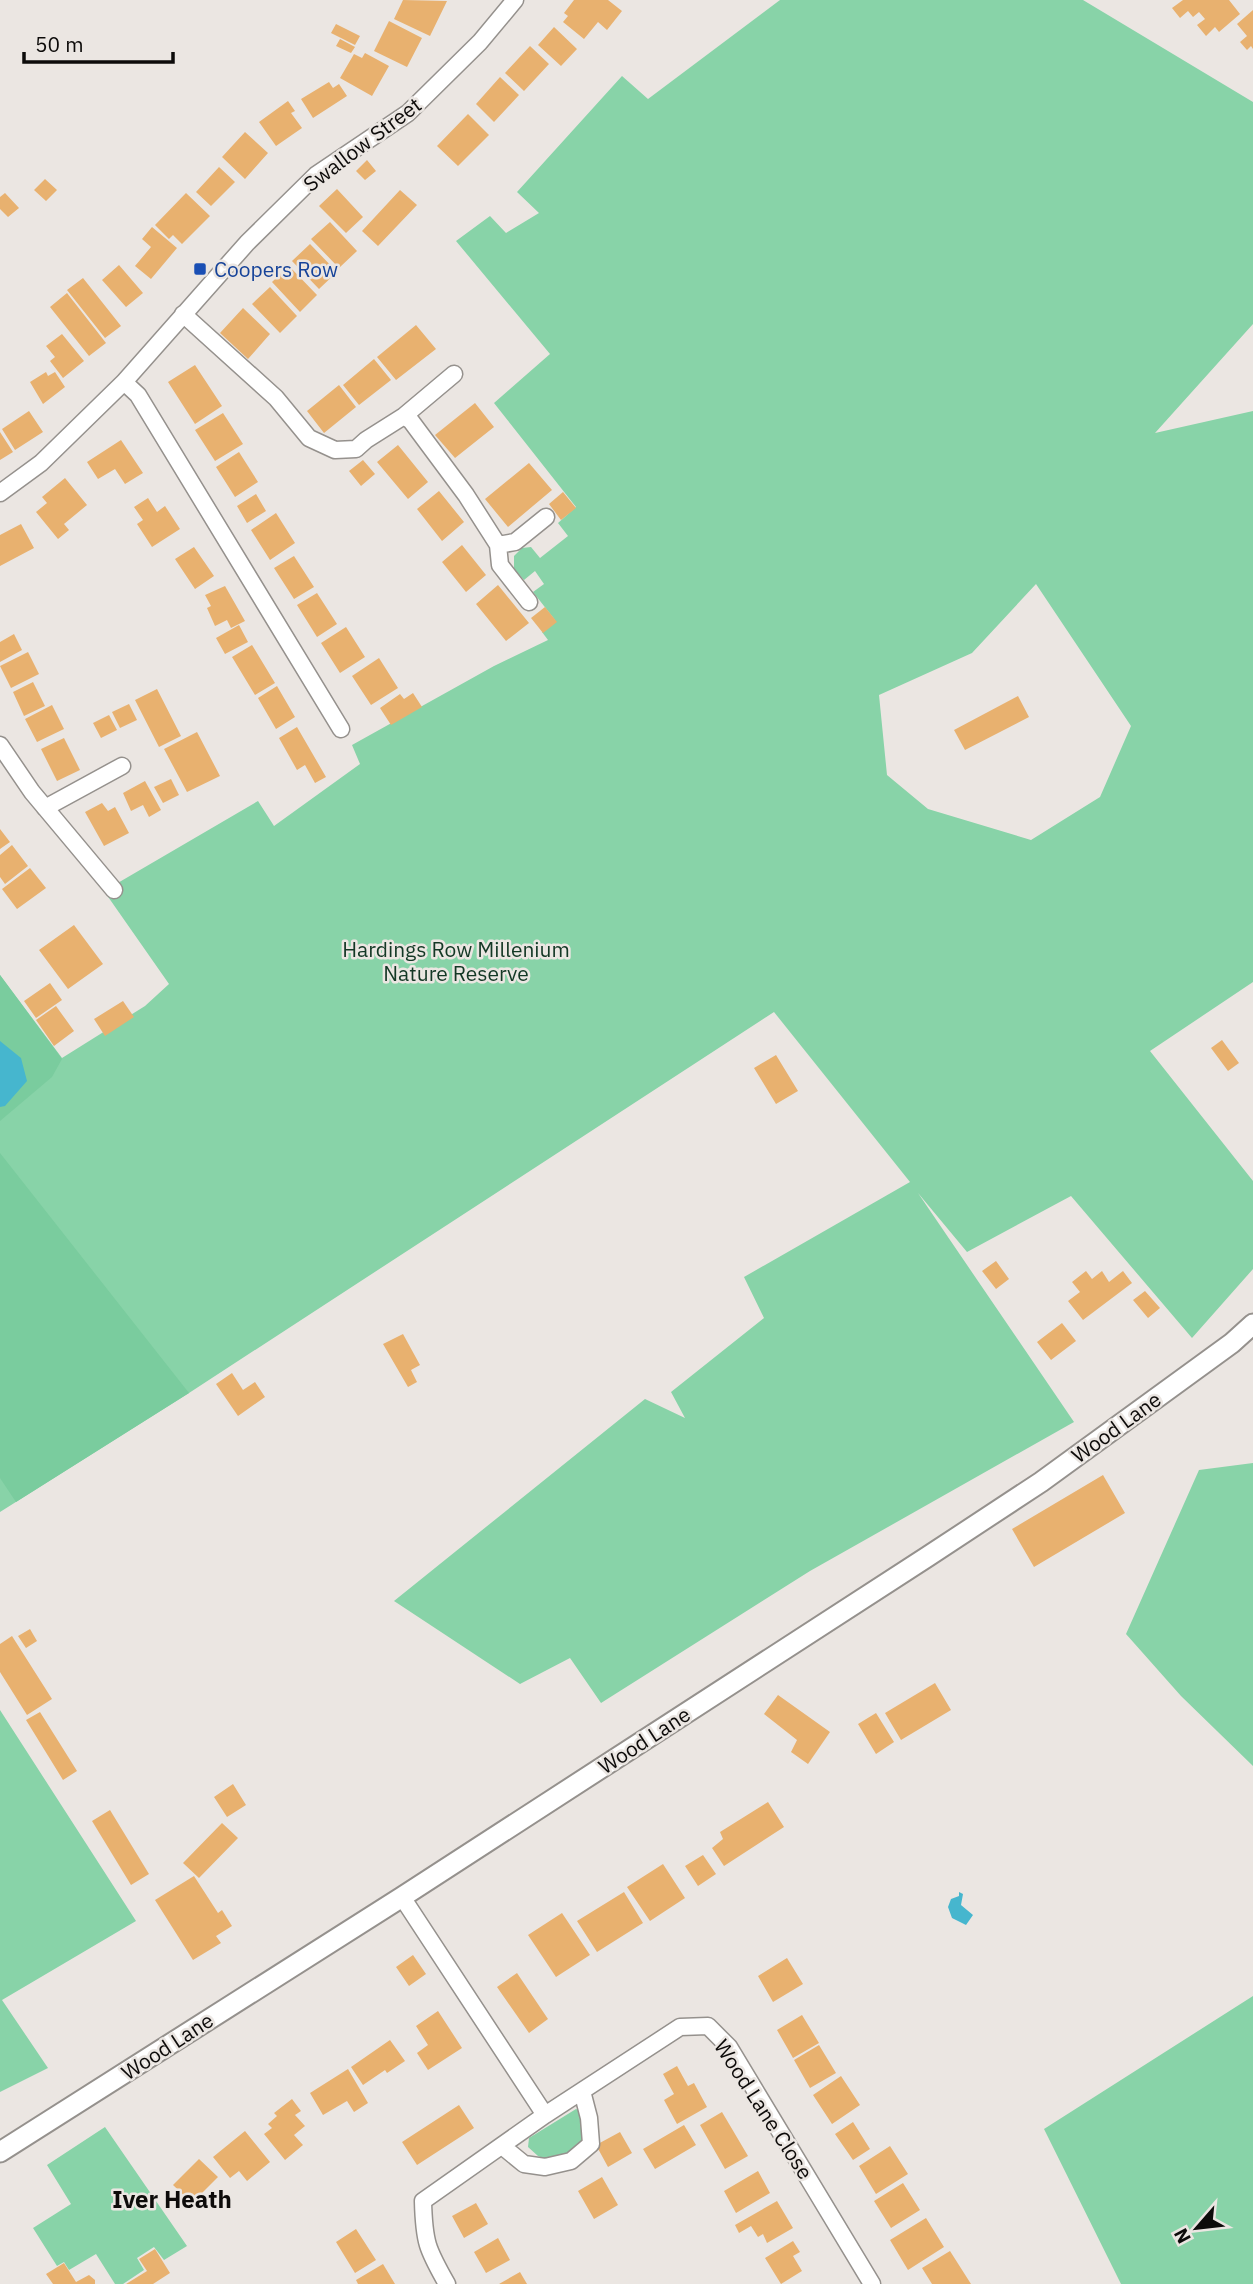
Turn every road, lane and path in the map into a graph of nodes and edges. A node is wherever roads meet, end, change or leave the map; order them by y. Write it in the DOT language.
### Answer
graph roads {
  1 [pos="515,0"];
  2 [pos="183,314"];
  3 [pos="454,374"];
  4 [pos="124,382"];
  5 [pos="404,416"];
  6 [pos="0,493"];
  7 [pos="546,517"];
  8 [pos="498,545"];
  9 [pos="529,602"];
  10 [pos="341,729"];
  11 [pos="0,745"];
  12 [pos="122,766"];
  13 [pos="46,808"];
  14 [pos="114,890"];
  15 [pos="1253,1324"];
  16 [pos="402,1897"];
  17 [pos="582,2091"];
  18 [pos="545,2115"];
  19 [pos="0,2137"];
  20 [pos="22,2138"];
  21 [pos="502,2146"];
  22 [pos="0,2152"];
  23 [pos="872,2283"];
  24 [pos="447,2284"];
  1 -- 2 [label="street, Swallow Street"];
  2 -- 4 [label="street, Swallow Street"];
  2 -- 5 [label="street"];
  3 -- 5 [label="street"];
  4 -- 6 [label="street, Swallow Street"];
  4 -- 10 [label="street"];
  5 -- 8 [label="street"];
  7 -- 8 [label="street"];
  8 -- 9 [label="street"];
  11 -- 13 [label="street"];
  12 -- 13 [label="street"];
  13 -- 14 [label="street"];
  15 -- 16 [label="street, Wood Lane"];
  16 -- 18 [label="street"];
  16 -- 20 [label="street, Wood Lane"];
  17 -- 18 [label="street, Wood Lane Close"];
  17 -- 21 [label="street"];
  17 -- 23 [label="street, Wood Lane Close"];
  18 -- 21 [label="street, Wood Lane Close"];
  19 -- 20 [label="street"];
  20 -- 22 [label="street, Wood Lane"];
  21 -- 24 [label="street, Wood Lane Close"];
}
